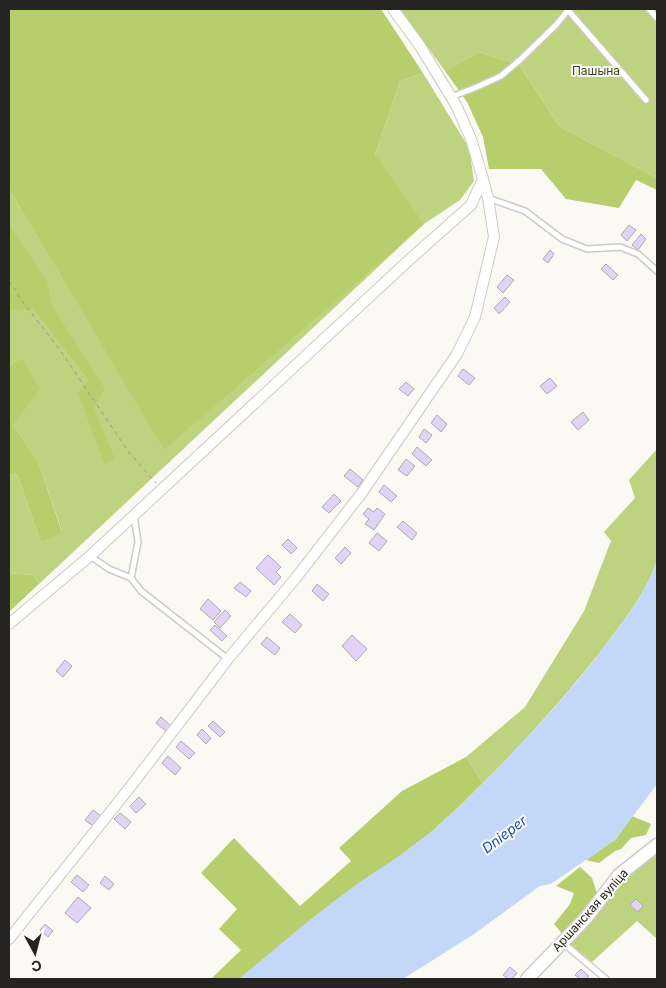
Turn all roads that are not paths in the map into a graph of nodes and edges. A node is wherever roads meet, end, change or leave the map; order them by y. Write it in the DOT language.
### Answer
graph roads {
  1 [pos="393,9"];
  2 [pos="568,9"];
  3 [pos="649,9"];
  4 [pos="657,18"];
  5 [pos="451,97"];
  6 [pos="646,100"];
  7 [pos="483,179"];
  8 [pos="488,198"];
  9 [pos="657,271"];
  10 [pos="134,515"];
  11 [pos="90,556"];
  12 [pos="131,578"];
  13 [pos="9,624"];
  14 [pos="228,659"];
  15 [pos="657,845"];
  16 [pos="9,939"];
  17 [pos="562,943"];
  18 [pos="527,979"];
  19 [pos="606,979"];
  1 -- 5 [label="street"];
  2 -- 5 [label="lane"];
  2 -- 6 [label="lane"];
  3 -- 4 [label="lane"];
  5 -- 7 [label="street"];
  7 -- 8 [label="street"];
  7 -- 10 [label="street"];
  8 -- 9 [label="lane"];
  8 -- 14 [label="street"];
  10 -- 11 [label="street"];
  10 -- 12 [label="lane"];
  11 -- 12 [label="lane"];
  11 -- 13 [label="street"];
  12 -- 14 [label="lane"];
  14 -- 16 [label="street"];
  15 -- 17 [label="street, Аршанская вуліца"];
  17 -- 18 [label="street, Аршанская вуліца"];
  17 -- 19 [label="lane"];
}
